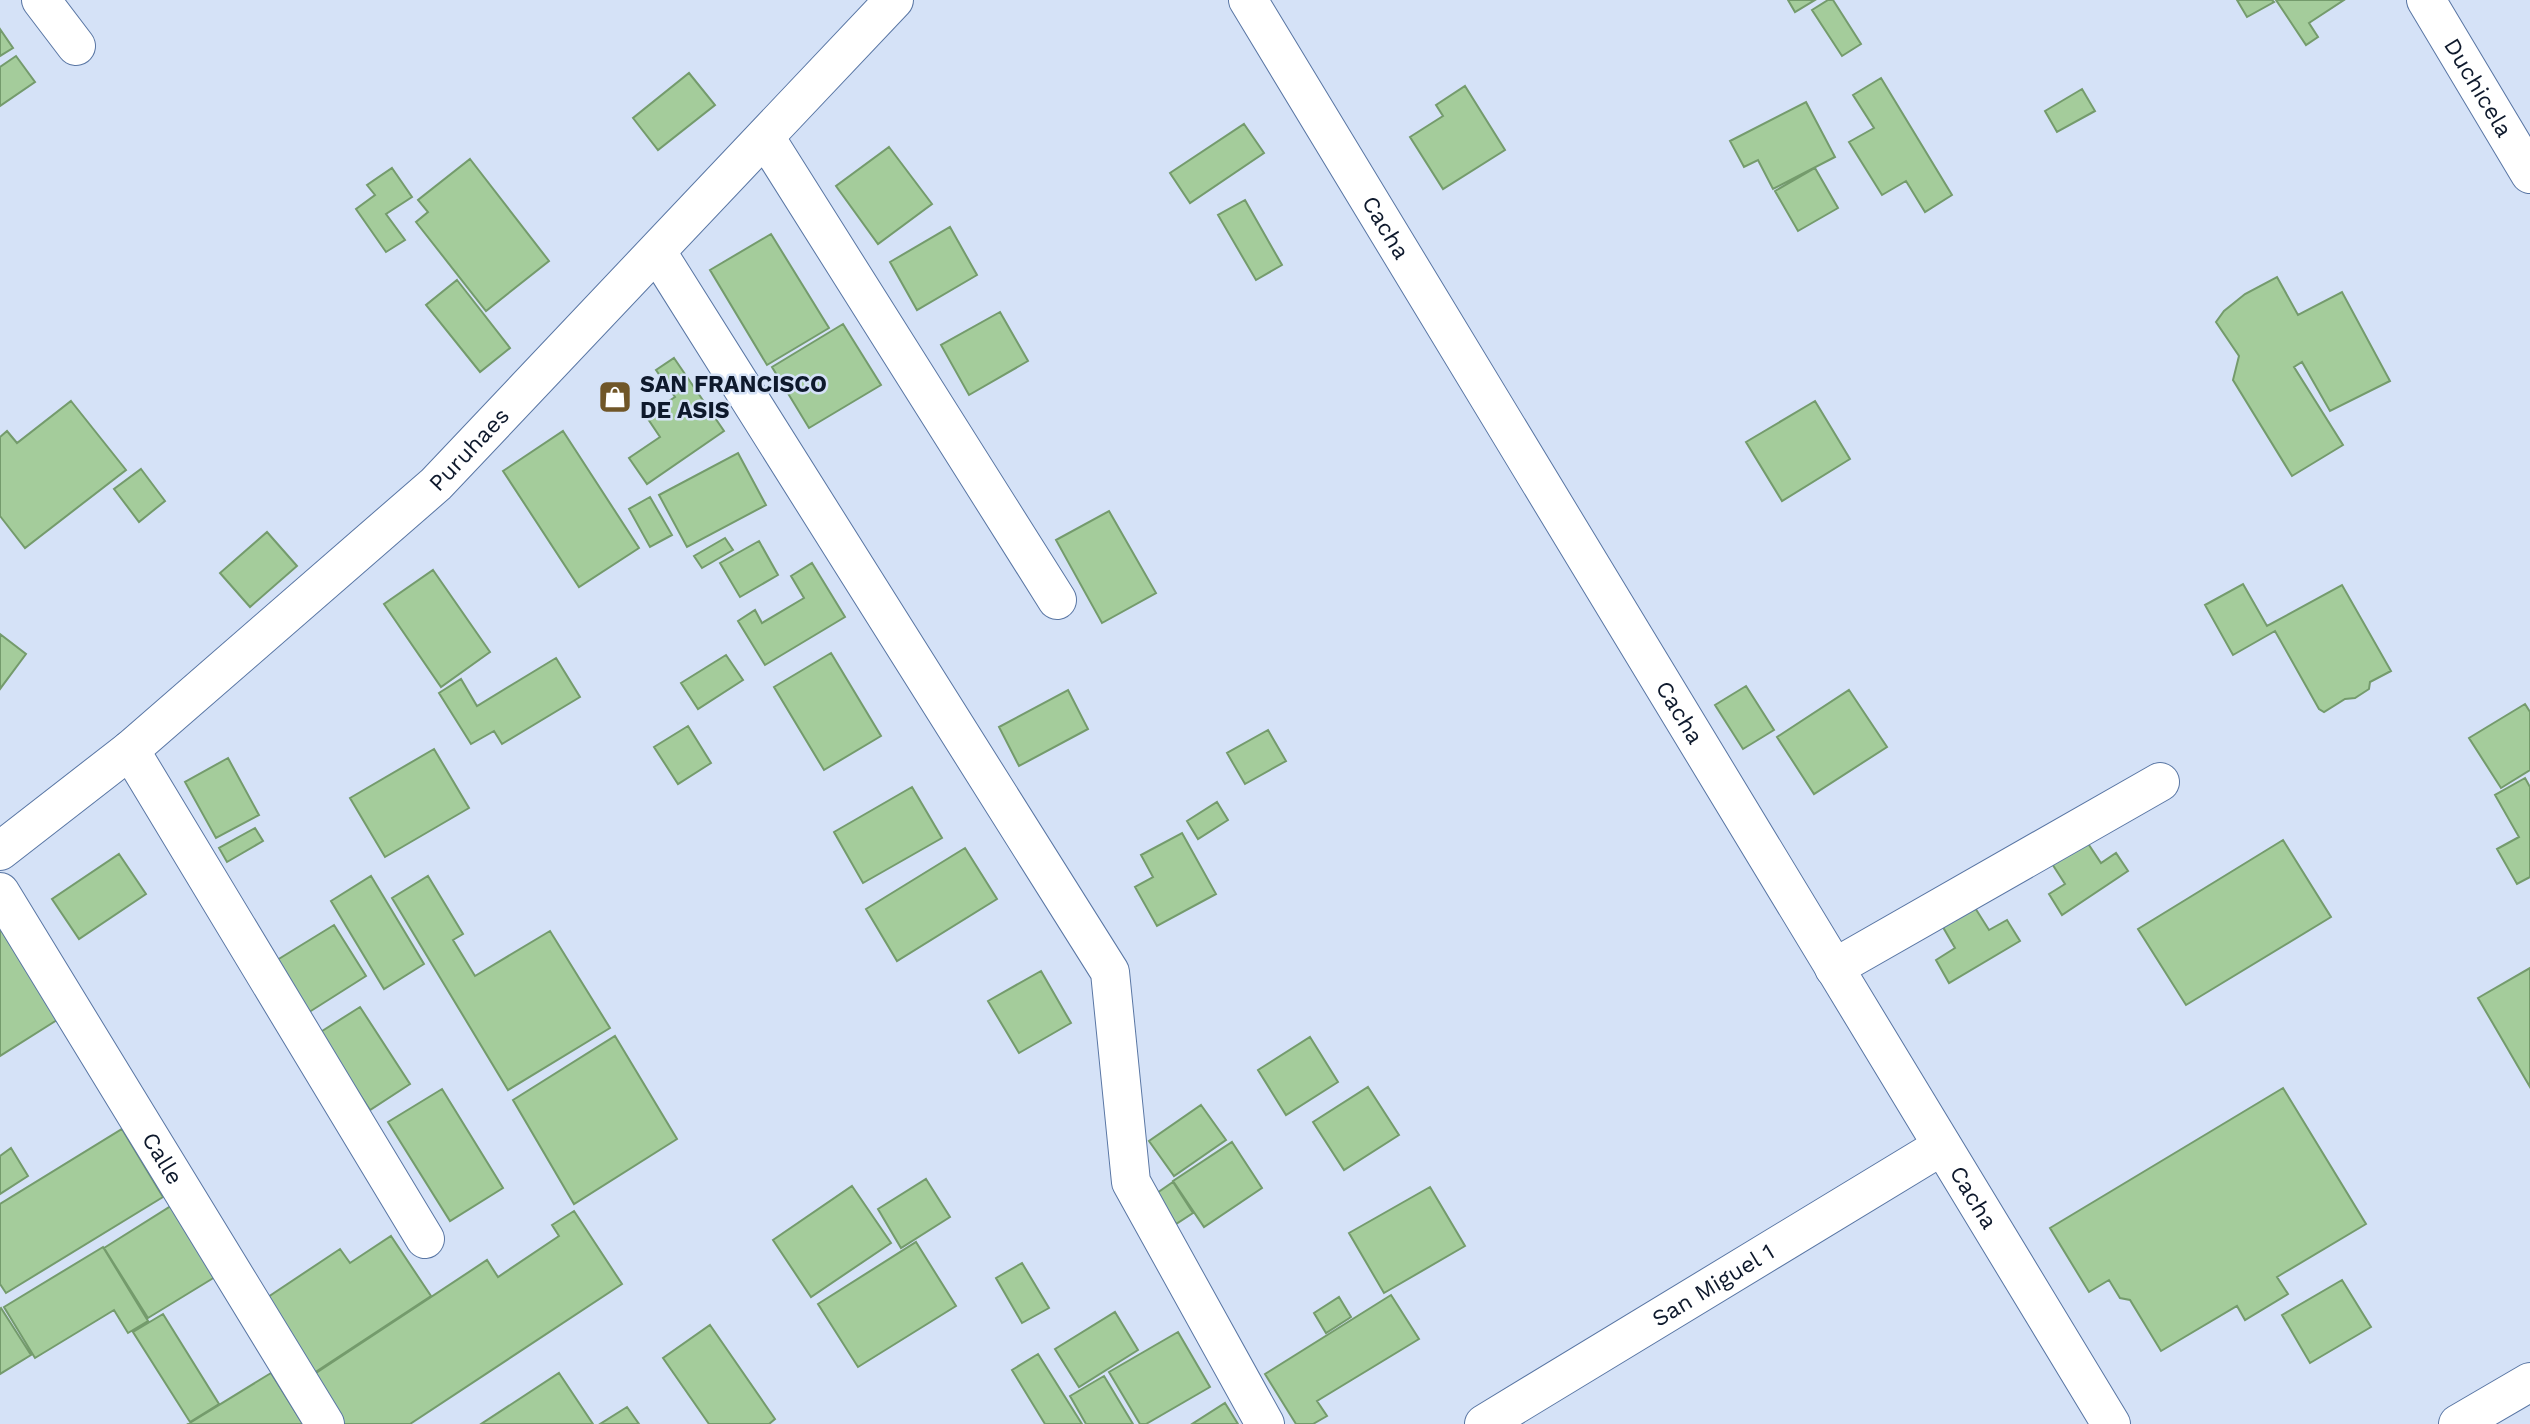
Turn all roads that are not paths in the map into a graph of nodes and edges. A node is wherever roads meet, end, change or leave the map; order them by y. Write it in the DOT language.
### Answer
graph roads {
  1 [pos="41,0"];
  2 [pos="894,0"];
  3 [pos="1248,0"];
  4 [pos="2426,0"];
  5 [pos="76,46"];
  6 [pos="765,137"];
  7 [pos="2530,174"];
  8 [pos="657,252"];
  9 [pos="1056,600"];
  10 [pos="130,750"];
  11 [pos="2160,782"];
  12 [pos="0,851"];
  13 [pos="0,892"];
  14 [pos="1834,968"];
  15 [pos="1942,1146"];
  16 [pos="425,1239"];
  17 [pos="2530,1382"];
  18 [pos="325,1424"];
  19 [pos="1265,1424"];
  20 [pos="1484,1424"];
  21 [pos="2112,1424"];
  22 [pos="2458,1424"];
  1 -- 5 [label="street"];
  2 -- 6 [label="street, Puruhaes"];
  3 -- 14 [label="street, Cacha"];
  4 -- 7 [label="street, Duchicela"];
  6 -- 8 [label="street, Puruhaes"];
  6 -- 9 [label="street"];
  8 -- 10 [label="street, Puruhaes"];
  8 -- 19 [label="street"];
  10 -- 12 [label="street, Puruhaes"];
  10 -- 16 [label="street"];
  11 -- 14 [label="street"];
  13 -- 18 [label="street, Calle"];
  14 -- 15 [label="street, Cacha"];
  15 -- 20 [label="street, San Miguel 1"];
  15 -- 21 [label="street, Cacha"];
  17 -- 22 [label="street"];
}
